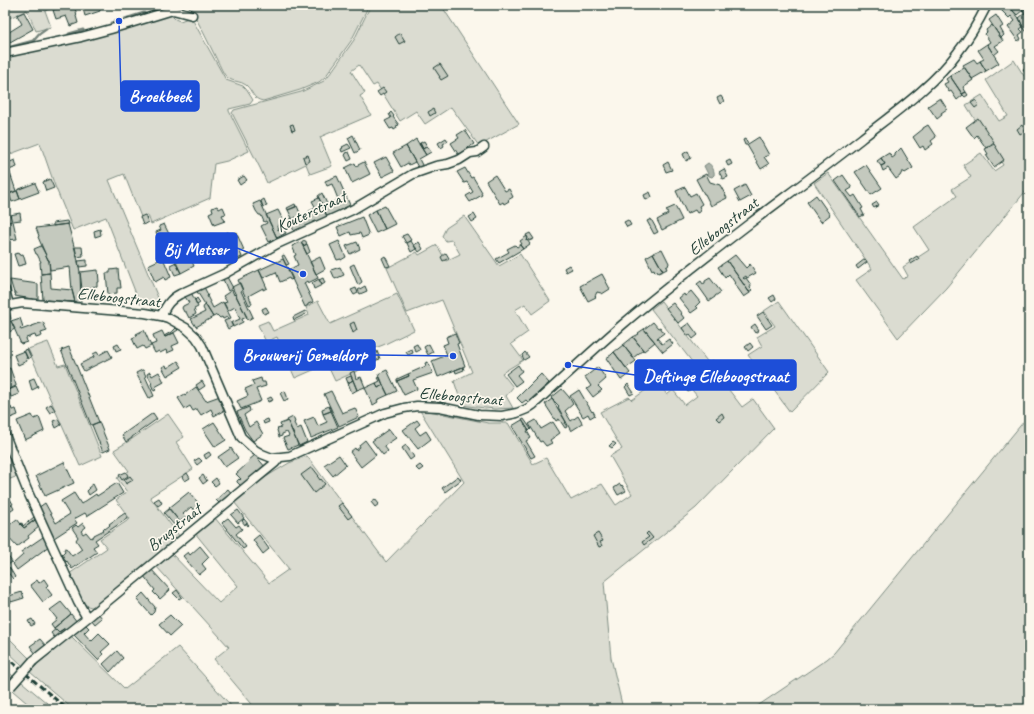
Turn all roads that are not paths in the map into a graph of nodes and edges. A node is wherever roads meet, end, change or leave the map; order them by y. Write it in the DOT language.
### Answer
graph roads {
  1 [pos="987,5"];
  2 [pos="192,15"];
  3 [pos="5,53"];
  4 [pos="484,147"];
  5 [pos="5,290"];
  6 [pos="7,305"];
  7 [pos="161,316"];
  8 [pos="5,436"];
  9 [pos="279,458"];
  10 [pos="87,618"];
  11 [pos="8,689"];
  1 -- 9 [label="street, Elleboogstraat"];
  2 -- 3 [label="street"];
  4 -- 7 [label="street, Kouterstraat"];
  5 -- 6 [label="street"];
  6 -- 7 [label="street, Elleboogstraat"];
  7 -- 9 [label="street, Elleboogstraat"];
  8 -- 10 [label="street"];
  9 -- 10 [label="street, Brugstraat"];
  10 -- 11 [label="street, Brugstraat, bridge"];
}
